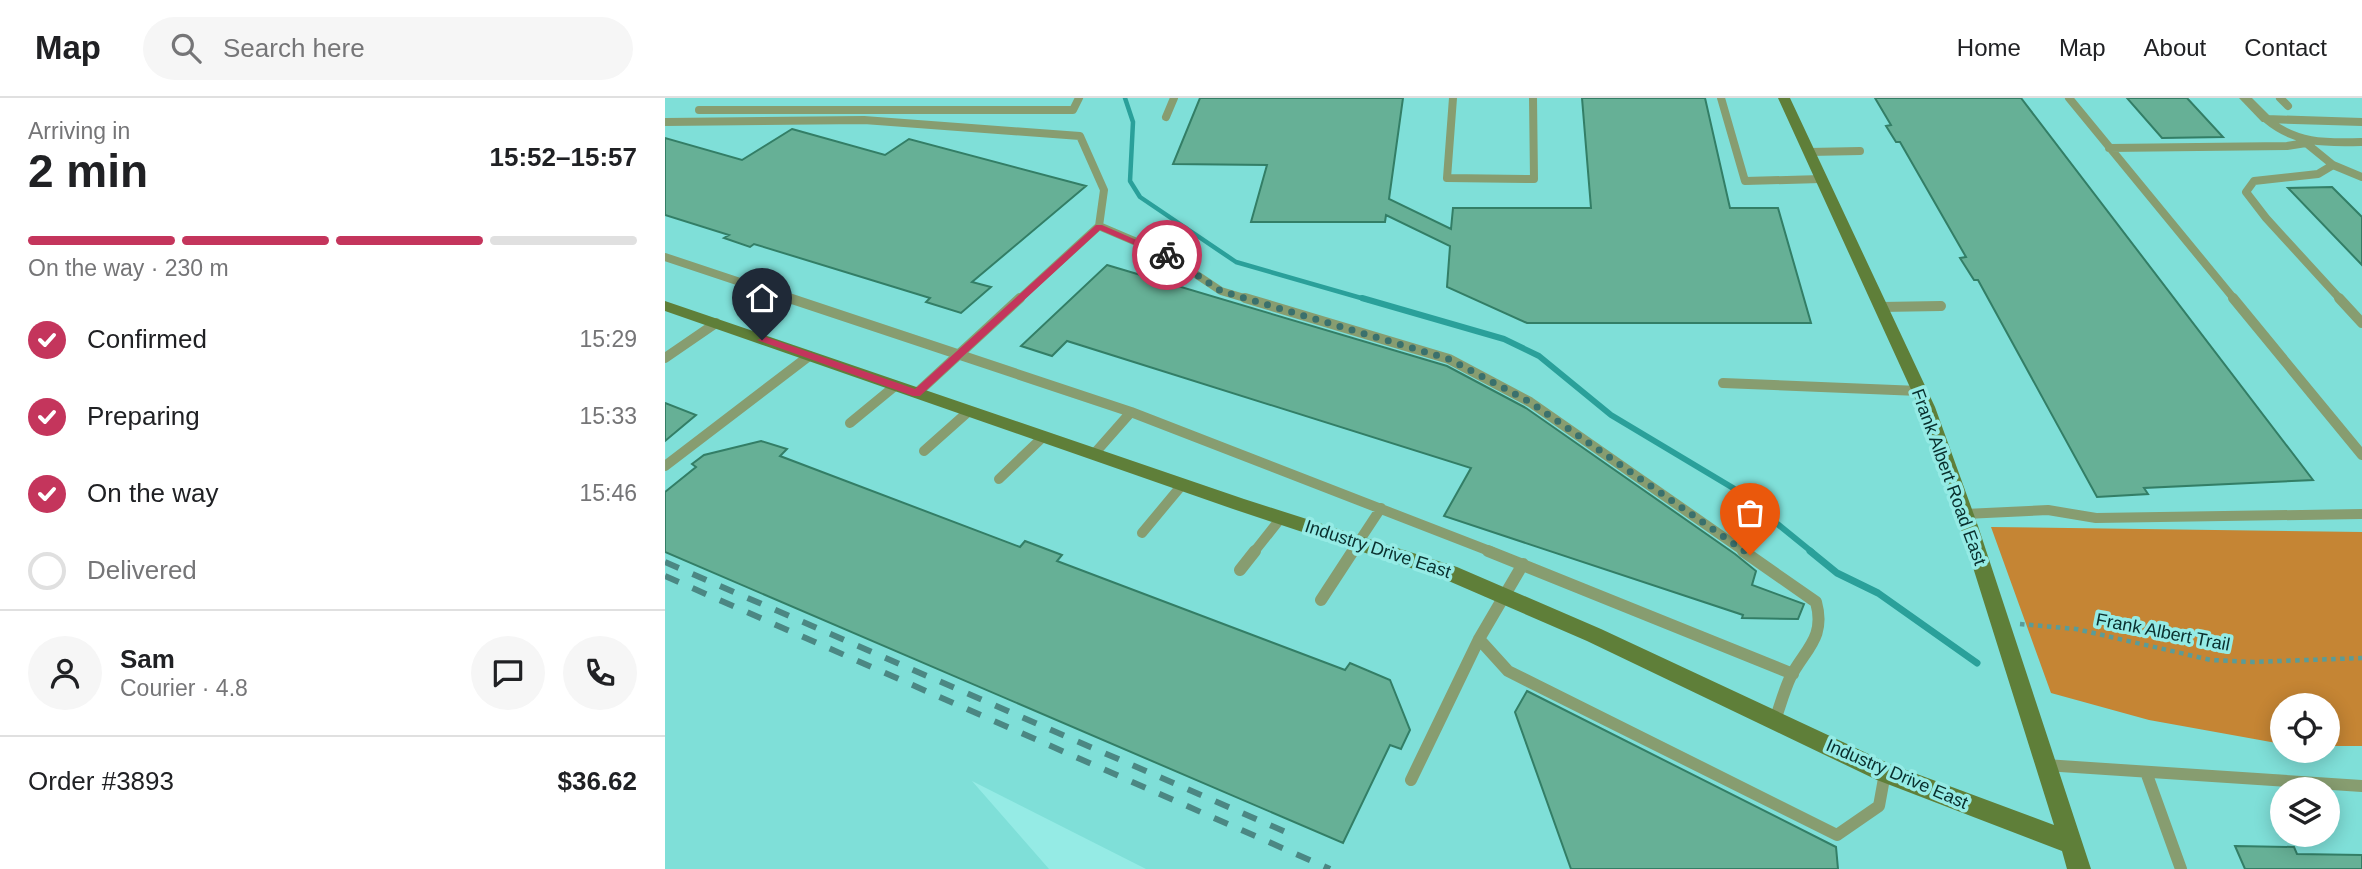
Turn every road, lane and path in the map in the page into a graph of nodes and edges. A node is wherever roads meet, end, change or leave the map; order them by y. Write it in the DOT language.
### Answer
graph roads {
  1 [pos="712,98"];
  2 [pos="1079,98"];
  3 [pos="1174,98"];
  4 [pos="1453,98"];
  5 [pos="1533,98"];
  6 [pos="1721,98"];
  7 [pos="1784,98"];
  8 [pos="2069,98"];
  9 [pos="2245,98"];
  10 [pos="2280,98"];
  11 [pos="2288,106"];
  12 [pos="1166,117"];
  13 [pos="2266,119"];
  14 [pos="665,122"];
  15 [pos="2362,122"];
  16 [pos="2306,143"];
  17 [pos="2362,144"];
  18 [pos="2109,148"];
  19 [pos="1860,151"];
  20 [pos="1809,152"];
  21 [pos="2333,165"];
  22 [pos="2362,177"];
  23 [pos="1821,179"];
  24 [pos="1099,226"];
  25 [pos="665,257"];
  26 [pos="665,306"];
  27 [pos="1941,306"];
  28 [pos="1881,307"];
  29 [pos="716,323"];
  30 [pos="2362,323"];
  31 [pos="961,355"];
  32 [pos="809,356"];
  33 [pos="665,358"];
  34 [pos="1723,383"];
  35 [pos="895,386"];
  36 [pos="1919,391"];
  37 [pos="917,393"];
  38 [pos="969,411"];
  39 [pos="1131,412"];
  40 [pos="850,423"];
  41 [pos="1043,437"];
  42 [pos="924,451"];
  43 [pos="1094,454"];
  44 [pos="2362,456"];
  45 [pos="665,466"];
  46 [pos="999,479"];
  47 [pos="1182,485"];
  48 [pos="1381,508"];
  49 [pos="1965,514"];
  50 [pos="2362,514"];
  51 [pos="1281,518"];
  52 [pos="1142,533"];
  53 [pos="1359,543"];
  54 [pos="1523,564"];
  55 [pos="1240,570"];
  56 [pos="1505,594"];
  57 [pos="1321,600"];
  58 [pos="2000,623"];
  59 [pos="1479,639"];
  60 [pos="2362,658"];
  61 [pos="1793,674"];
  62 [pos="1775,720"];
  63 [pos="2045,765"];
  64 [pos="2146,772"];
  65 [pos="1885,773"];
  66 [pos="1411,780"];
  67 [pos="2362,786"];
  68 [pos="2070,843"];
  69 [pos="2079,869"];
  70 [pos="2181,869"];
  1 -- 2 [label="lane"];
  3 -- 12 [label="lane"];
  4 -- 5 [label="lane"];
  6 -- 23 [label="lane"];
  7 -- 20 [label="street, Frank Albert Road East"];
  8 -- 18 [label="lane"];
  9 -- 13 [label="street"];
  10 -- 11 [label="lane"];
  13 -- 15 [label="lane"];
  13 -- 16 [label="lane"];
  14 -- 24 [label="lane"];
  16 -- 17 [label="lane"];
  16 -- 18 [label="lane"];
  16 -- 21 [label="lane"];
  18 -- 44 [label="lane"];
  19 -- 20 [label="lane"];
  20 -- 23 [label="street, Frank Albert Road East"];
  21 -- 22 [label="lane"];
  21 -- 30 [label="lane"];
  23 -- 28 [label="street, Frank Albert Road East"];
  24 -- 31 [label="lane"];
  24 -- 61 [label="lane"];
  25 -- 31 [label="lane"];
  26 -- 29 [label="street, Industry Drive East"];
  27 -- 28 [label="lane"];
  28 -- 36 [label="street, Frank Albert Road East"];
  29 -- 32 [label="street, Industry Drive East"];
  29 -- 33 [label="lane"];
  31 -- 37 [label="lane"];
  31 -- 39 [label="lane"];
  32 -- 35 [label="street, Industry Drive East"];
  32 -- 45 [label="lane"];
  34 -- 36 [label="lane"];
  35 -- 37 [label="street, Industry Drive East"];
  35 -- 40 [label="lane"];
  36 -- 49 [label="street, Frank Albert Road East"];
  37 -- 38 [label="street, Industry Drive East"];
  38 -- 41 [label="street, Industry Drive East"];
  38 -- 42 [label="lane"];
  39 -- 43 [label="lane"];
  39 -- 48 [label="lane"];
  41 -- 43 [label="street, Industry Drive East"];
  41 -- 46 [label="lane"];
  43 -- 47 [label="street, Industry Drive East"];
  47 -- 51 [label="street, Industry Drive East"];
  47 -- 52 [label="lane"];
  48 -- 53 [label="lane"];
  48 -- 54 [label="lane"];
  49 -- 50 [label="lane"];
  49 -- 58 [label="street, Frank Albert Road East"];
  51 -- 53 [label="street, Industry Drive East"];
  51 -- 55 [label="lane"];
  53 -- 56 [label="street, Industry Drive East"];
  53 -- 57 [label="lane"];
  54 -- 56 [label="lane"];
  54 -- 61 [label="lane"];
  56 -- 59 [label="lane"];
  56 -- 62 [label="street, Industry Drive East"];
  58 -- 60 [label="path, Frank Albert Trail"];
  58 -- 63 [label="street, Frank Albert Road East"];
  59 -- 65 [label="lane"];
  59 -- 66 [label="lane"];
  61 -- 62 [label="lane"];
  62 -- 65 [label="street, Industry Drive East"];
  63 -- 64 [label="lane"];
  63 -- 68 [label="street, Frank Albert Road East"];
  64 -- 67 [label="lane"];
  64 -- 70 [label="lane"];
  65 -- 68 [label="street, Industry Drive East"];
  68 -- 69 [label="street, Frank Albert Road East"];
}
